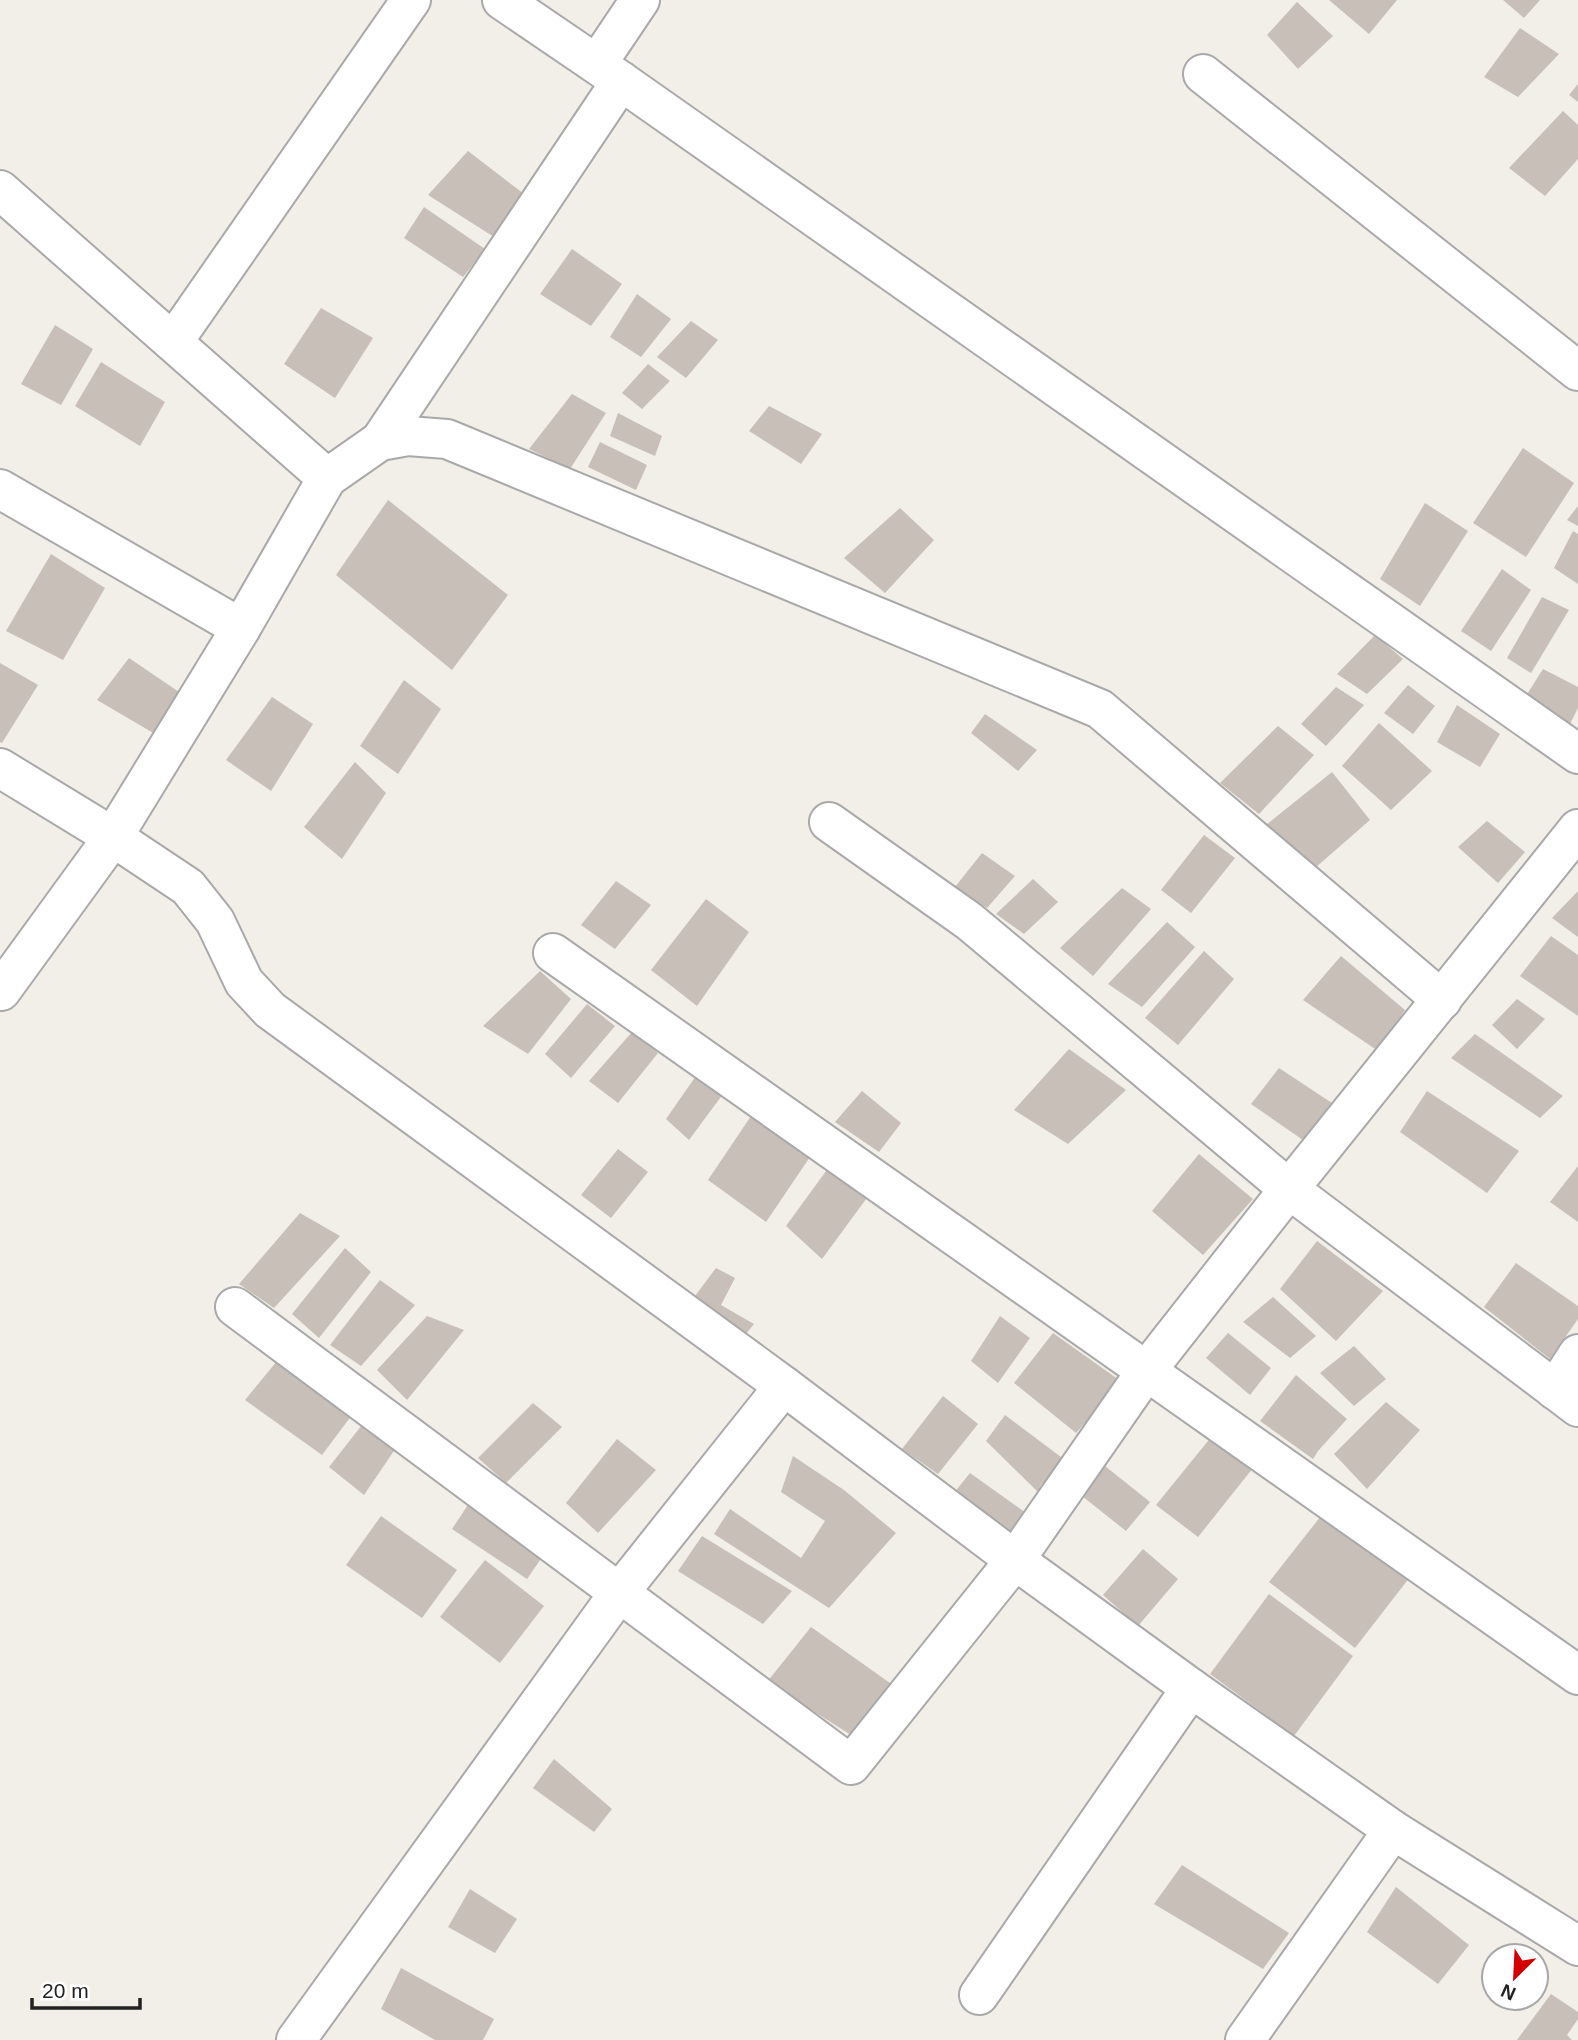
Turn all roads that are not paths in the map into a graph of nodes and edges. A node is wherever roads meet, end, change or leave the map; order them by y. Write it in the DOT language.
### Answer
graph roads {
  1 [pos="411,0"];
  2 [pos="502,0"];
  3 [pos="640,0"];
  4 [pos="609,72"];
  5 [pos="1203,74"];
  6 [pos="0,191"];
  7 [pos="173,342"];
  8 [pos="1578,371"];
  9 [pos="380,441"];
  10 [pos="327,478"];
  11 [pos="0,489"];
  12 [pos="241,628"];
  13 [pos="1578,754"];
  14 [pos="0,768"];
  15 [pos="829,822"];
  16 [pos="1578,829"];
  17 [pos="113,837"];
  18 [pos="554,953"];
  19 [pos="1,991"];
  20 [pos="1442,1000"];
  21 [pos="1289,1189"];
  22 [pos="235,1307"];
  23 [pos="1578,1354"];
  24 [pos="1147,1370"];
  25 [pos="784,1386"];
  26 [pos="1566,1399"];
  27 [pos="1015,1560"];
  28 [pos="619,1593"];
  29 [pos="1578,1675"];
  30 [pos="1191,1688"];
  31 [pos="1393,1830"];
  32 [pos="1578,1946"];
  33 [pos="979,1995"];
  34 [pos="296,2040"];
  35 [pos="1245,2040"];
  1 -- 7 [label="street"];
  2 -- 4 [label="street"];
  3 -- 4 [label="street"];
  4 -- 9 [label="street"];
  4 -- 13 [label="street"];
  5 -- 8 [label="street"];
  6 -- 7 [label="street"];
  7 -- 10 [label="street"];
  9 -- 10 [label="street"];
  9 -- 20 [label="street"];
  10 -- 12 [label="street"];
  11 -- 12 [label="street"];
  12 -- 17 [label="street"];
  14 -- 17 [label="street"];
  15 -- 21 [label="street"];
  16 -- 20 [label="street"];
  17 -- 19 [label="street"];
  17 -- 25 [label="street"];
  18 -- 24 [label="street"];
  20 -- 21 [label="street"];
  21 -- 24 [label="street"];
  21 -- 26 [label="street"];
  22 -- 28 [label="street"];
  23 -- 26 [label="street"];
  24 -- 27 [label="street"];
  24 -- 29 [label="street"];
  25 -- 27 [label="street"];
  25 -- 28 [label="street"];
  27 -- 28 [label="street"];
  27 -- 30 [label="street"];
  28 -- 34 [label="street"];
  30 -- 31 [label="street"];
  30 -- 33 [label="street"];
  31 -- 32 [label="street"];
  31 -- 35 [label="street"];
}
